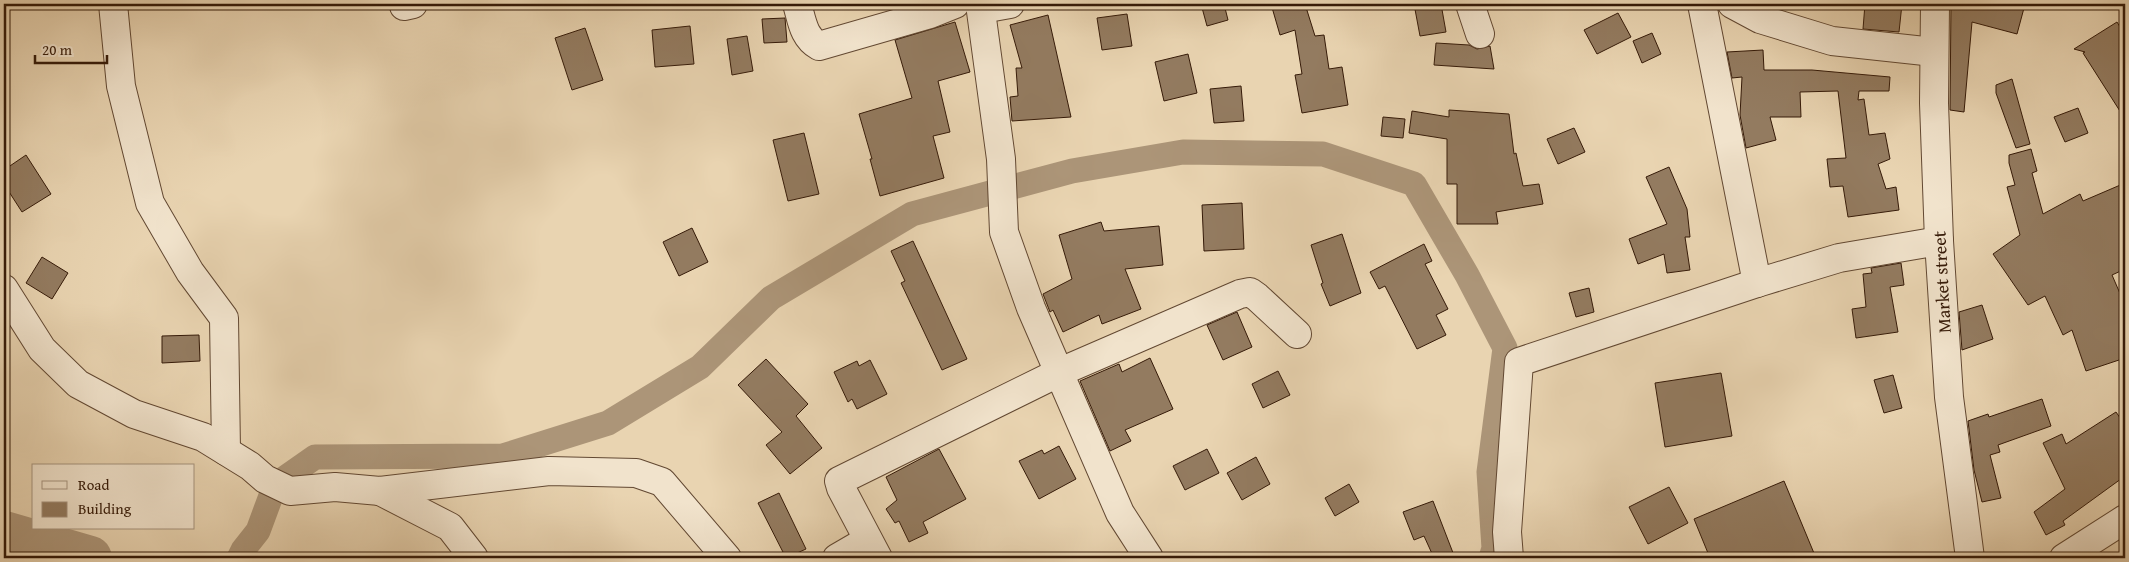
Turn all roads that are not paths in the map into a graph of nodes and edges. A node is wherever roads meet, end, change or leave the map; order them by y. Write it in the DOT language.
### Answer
graph roads {
  1 [pos="113,4"];
  2 [pos="797,4"];
  3 [pos="955,4"];
  4 [pos="1010,4"];
  5 [pos="1470,4"];
  6 [pos="1702,4"];
  7 [pos="1732,4"];
  8 [pos="1936,4"];
  9 [pos="981,6"];
  10 [pos="1480,34"];
  11 [pos="1934,52"];
  12 [pos="1939,241"];
  13 [pos="1757,283"];
  14 [pos="4,289"];
  15 [pos="1297,334"];
  16 [pos="1060,372"];
  17 [pos="226,451"];
  18 [pos="380,491"];
  19 [pos="2125,519"];
  20 [pos="873,549"];
  21 [pos="474,558"];
  22 [pos="727,558"];
  23 [pos="837,558"];
  24 [pos="1149,558"];
  25 [pos="1509,558"];
  26 [pos="1970,558"];
  27 [pos="2064,558"];
  1 -- 17 [label="street"];
  2 -- 3 [label="street"];
  4 -- 9 [label="street"];
  5 -- 10 [label="street"];
  6 -- 13 [label="street"];
  7 -- 11 [label="street"];
  8 -- 11 [label="street, Market street"];
  9 -- 16 [label="street"];
  11 -- 12 [label="street, Market street"];
  12 -- 13 [label="street"];
  12 -- 26 [label="street, Market street"];
  13 -- 25 [label="street"];
  14 -- 17 [label="street"];
  15 -- 16 [label="street"];
  16 -- 20 [label="street"];
  16 -- 24 [label="street"];
  17 -- 18 [label="street"];
  18 -- 21 [label="street"];
  18 -- 22 [label="street"];
  19 -- 27 [label="street"];
  20 -- 23 [label="street"];
}
